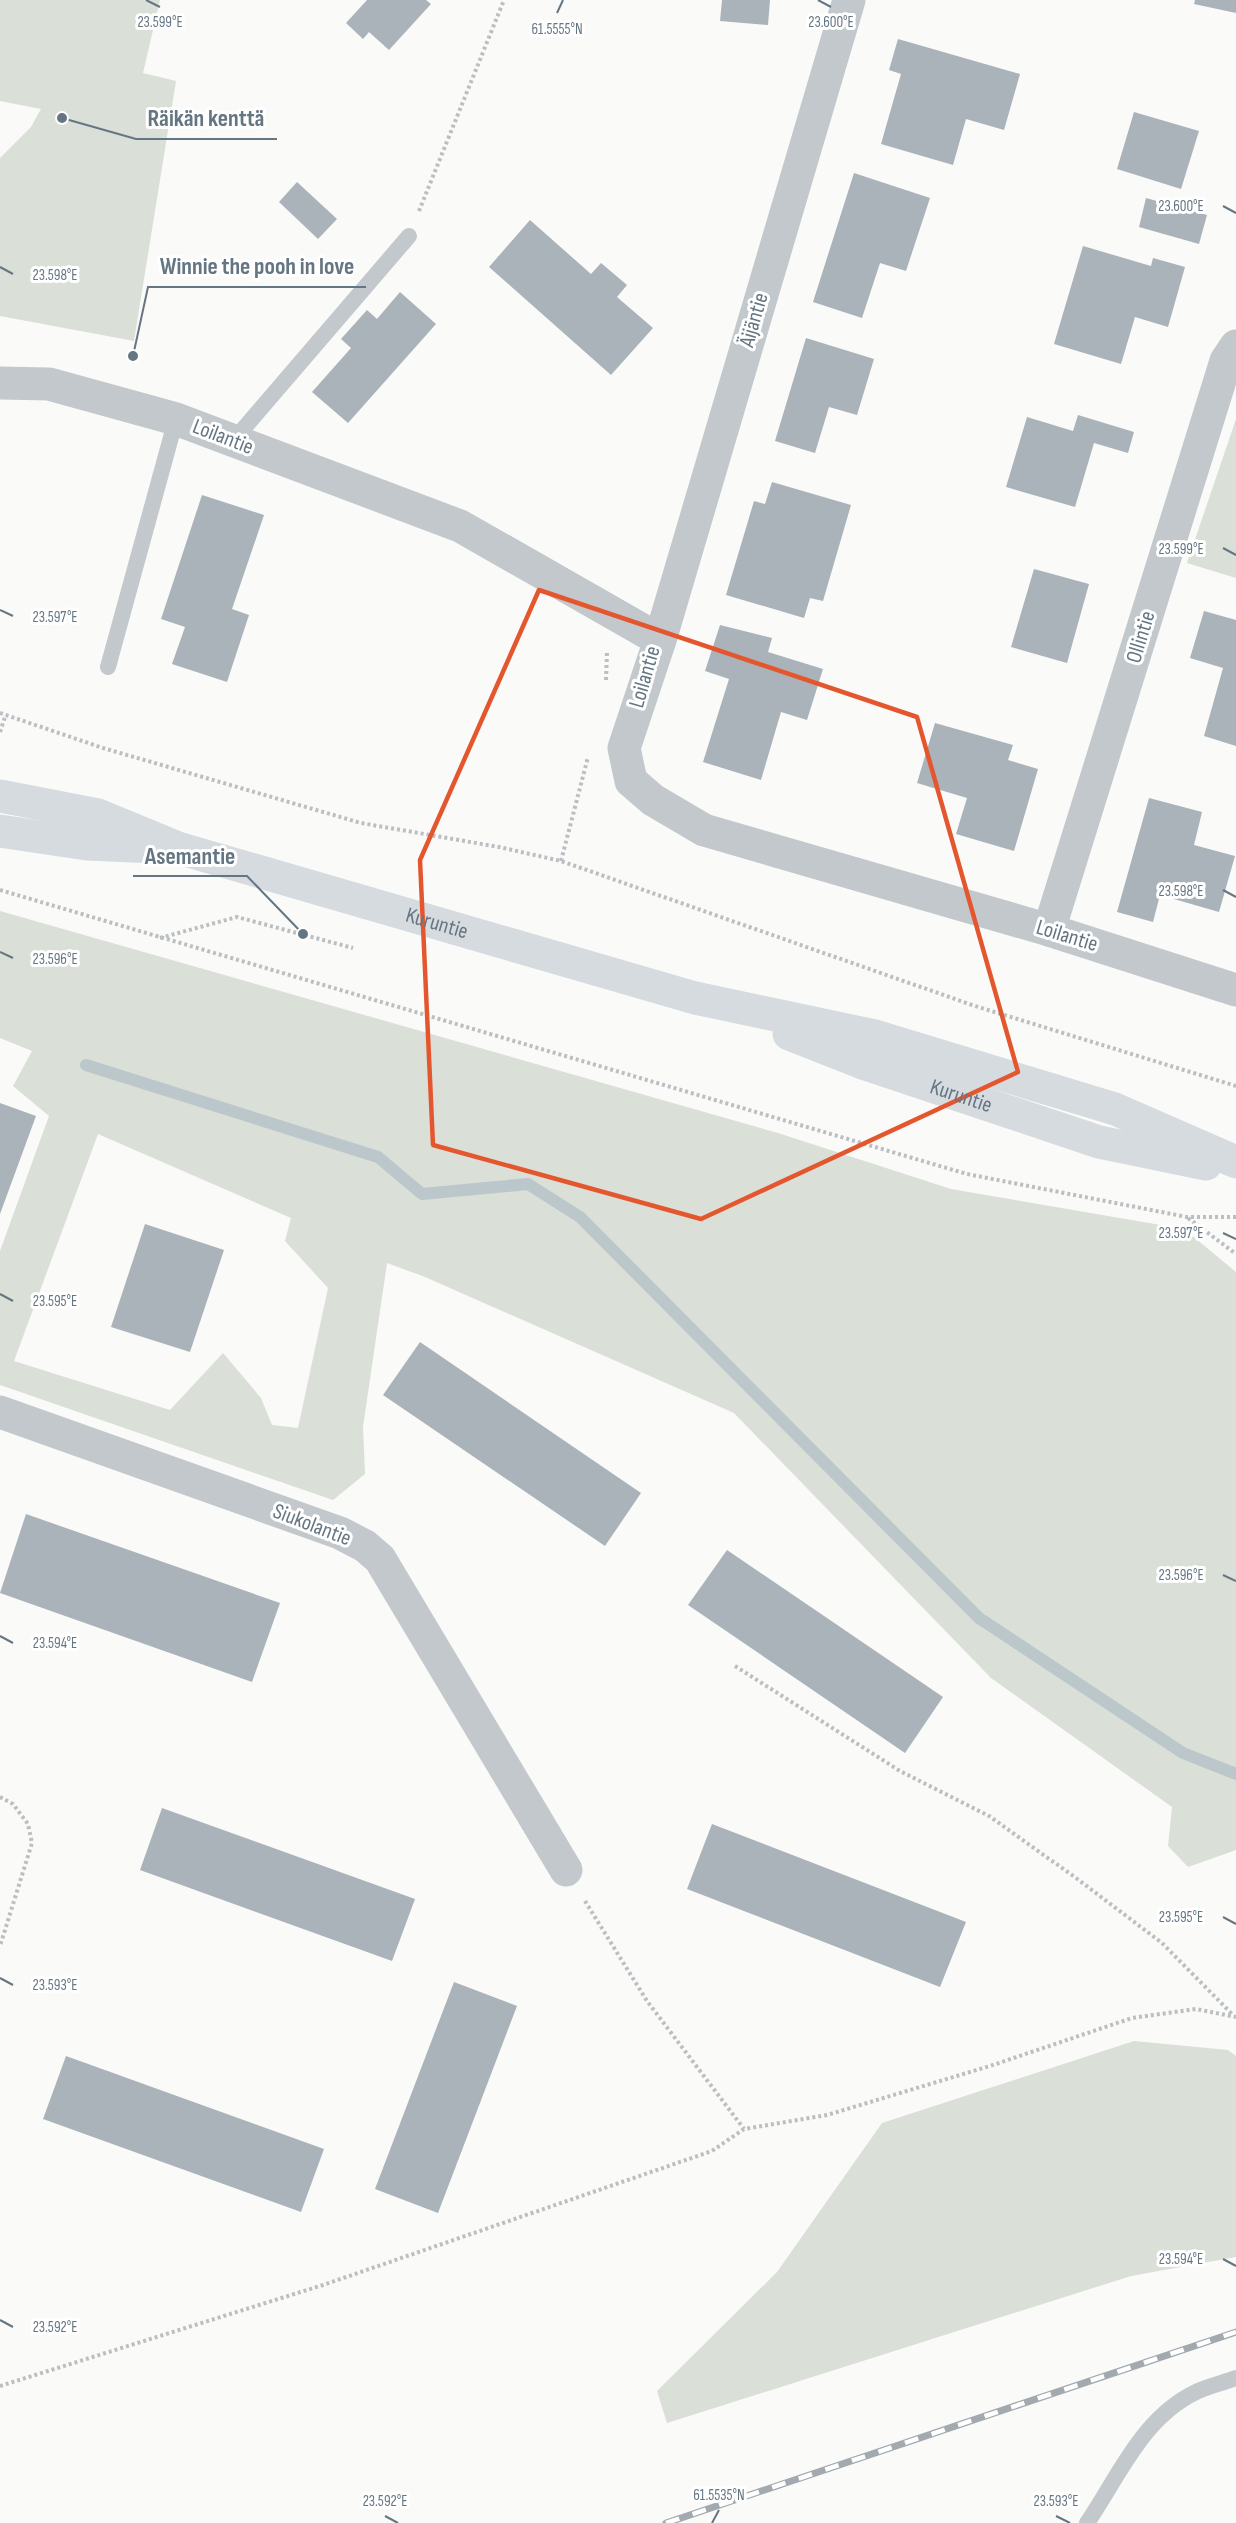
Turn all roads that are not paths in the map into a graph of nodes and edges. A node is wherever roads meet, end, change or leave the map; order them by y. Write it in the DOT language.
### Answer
graph roads {
  1 [pos="849,0"];
  2 [pos="409,236"];
  3 [pos="1236,346"];
  4 [pos="0,383"];
  5 [pos="176,419"];
  6 [pos="233,441"];
  7 [pos="660,640"];
  8 [pos="108,667"];
  9 [pos="0,796"];
  10 [pos="0,831"];
  11 [pos="178,848"];
  12 [pos="1049,930"];
  13 [pos="1236,990"];
  14 [pos="694,998"];
  15 [pos="1236,1162"];
  16 [pos="1236,1170"];
  17 [pos="0,1412"];
  18 [pos="566,1870"];
  19 [pos="1236,2378"];
  20 [pos="1087,2523"];
  1 -- 7 [label="street, Äijäntie"];
  2 -- 6 [label="lane"];
  3 -- 12 [label="street, Ollintie"];
  4 -- 5 [label="street, Loilantie"];
  5 -- 6 [label="street, Loilantie"];
  5 -- 8 [label="lane"];
  6 -- 7 [label="street, Loilantie"];
  7 -- 12 [label="street, Loilantie"];
  9 -- 11 [label="main road, Kuruntie"];
  10 -- 11 [label="main road, Kuruntie"];
  11 -- 14 [label="main road, Kuruntie"];
  12 -- 13 [label="street, Loilantie"];
  14 -- 15 [label="main road, Kuruntie"];
  14 -- 16 [label="main road, Kuruntie"];
  17 -- 18 [label="street, Siukolantie"];
  19 -- 20 [label="lane"];
}
